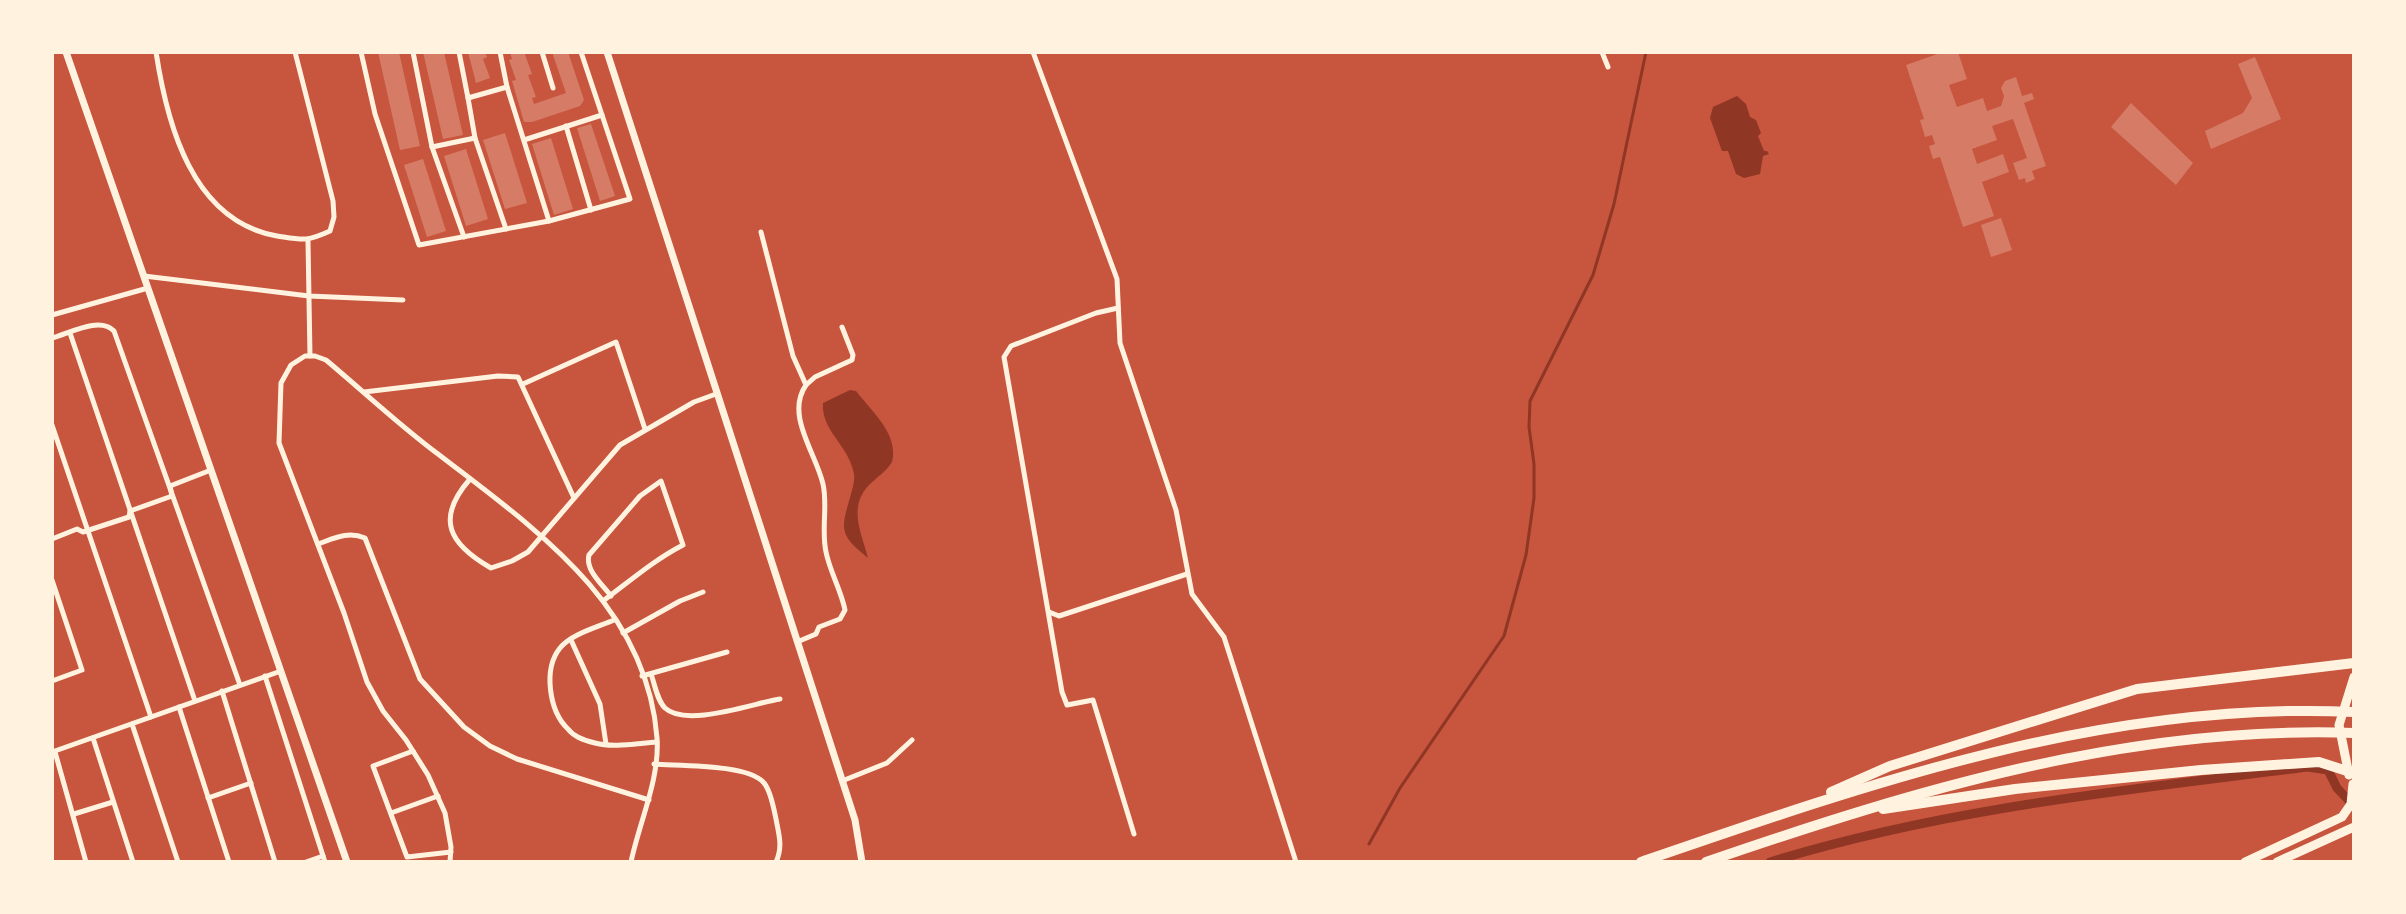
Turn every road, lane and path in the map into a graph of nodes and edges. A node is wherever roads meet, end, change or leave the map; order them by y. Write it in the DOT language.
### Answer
graph roads {
  1 [pos="66,52"];
  2 [pos="156,52"];
  3 [pos="295,52"];
  4 [pos="361,52"];
  5 [pos="413,52"];
  6 [pos="459,52"];
  7 [pos="500,52"];
  8 [pos="542,52"];
  9 [pos="581,52"];
  10 [pos="607,52"];
  11 [pos="1033,52"];
  12 [pos="1602,52"];
  13 [pos="1608,67"];
  14 [pos="507,87"];
  15 [pos="553,88"];
  16 [pos="468,98"];
  17 [pos="602,115"];
  18 [pos="566,126"];
  19 [pos="475,138"];
  20 [pos="524,140"];
  21 [pos="432,147"];
  22 [pos="591,210"];
  23 [pos="549,221"];
  24 [pos="506,229"];
  25 [pos="761,232"];
  26 [pos="464,237"];
  27 [pos="308,241"];
  28 [pos="144,276"];
  29 [pos="148,288"];
  30 [pos="309,296"];
  31 [pos="403,300"];
  32 [pos="1118,308"];
  33 [pos="52,315"];
  34 [pos="842,327"];
  35 [pos="70,333"];
  36 [pos="52,338"];
  37 [pos="310,356"];
  38 [pos="523,384"];
  39 [pos="806,385"];
  40 [pos="364,392"];
  41 [pos="716,394"];
  42 [pos="52,425"];
  43 [pos="645,429"];
  44 [pos="54,438"];
  45 [pos="211,470"];
  46 [pos="470,479"];
  47 [pos="170,486"];
  48 [pos="574,498"];
  49 [pos="130,511"];
  50 [pos="88,530"];
  51 [pos="542,536"];
  52 [pos="52,539"];
  53 [pos="318,544"];
  54 [pos="1187,574"];
  55 [pos="52,580"];
  56 [pos="703,592"];
  57 [pos="611,596"];
  58 [pos="603,601"];
  59 [pos="1049,612"];
  60 [pos="614,620"];
  61 [pos="623,633"];
  62 [pos="571,640"];
  63 [pos="797,642"];
  64 [pos="727,652"];
  65 [pos="2354,663"];
  66 [pos="281,671"];
  67 [pos="651,674"];
  68 [pos="265,676"];
  69 [pos="642,676"];
  70 [pos="2354,677"];
  71 [pos="52,681"];
  72 [pos="240,685"];
  73 [pos="222,691"];
  74 [pos="780,699"];
  75 [pos="195,701"];
  76 [pos="179,707"];
  77 [pos="2354,712"];
  78 [pos="151,717"];
  79 [pos="132,724"];
  80 [pos="2354,733"];
  81 [pos="93,738"];
  82 [pos="912,740"];
  83 [pos="657,742"];
  84 [pos="606,744"];
  85 [pos="413,751"];
  86 [pos="53,752"];
  87 [pos="654,764"];
  88 [pos="2347,771"];
  89 [pos="842,781"];
  90 [pos="251,783"];
  91 [pos="2353,784"];
  92 [pos="438,796"];
  93 [pos="208,798"];
  94 [pos="649,800"];
  95 [pos="113,802"];
  96 [pos="1790,810"];
  97 [pos="391,813"];
  98 [pos="74,814"];
  99 [pos="1838,816"];
  100 [pos="2354,827"];
  101 [pos="1134,834"];
  102 [pos="451,852"];
  103 [pos="324,859"];
  104 [pos="86,862"];
  105 [pos="133,862"];
  106 [pos="178,862"];
  107 [pos="229,862"];
  108 [pos="275,862"];
  109 [pos="306,862"];
  110 [pos="347,862"];
  111 [pos="450,862"];
  112 [pos="631,862"];
  113 [pos="776,862"];
  114 [pos="862,862"];
  115 [pos="1296,862"];
  116 [pos="1641,862"];
  117 [pos="1706,862"];
  118 [pos="2245,862"];
  119 [pos="2277,862"];
  1 -- 28 [label="street"];
  2 -- 27 [label="street"];
  3 -- 27 [label="street"];
  4 -- 26 [label="street"];
  5 -- 21 [label="street"];
  6 -- 16 [label="street"];
  7 -- 14 [label="street"];
  8 -- 15 [label="street"];
  9 -- 17 [label="street"];
  10 -- 41 [label="street"];
  11 -- 32 [label="street"];
  12 -- 13 [label="street"];
  14 -- 16 [label="street"];
  14 -- 20 [label="street"];
  16 -- 19 [label="street"];
  17 -- 18 [label="street"];
  17 -- 22 [label="street"];
  18 -- 20 [label="street"];
  18 -- 22 [label="street"];
  19 -- 21 [label="street"];
  19 -- 24 [label="street"];
  20 -- 23 [label="street"];
  21 -- 26 [label="street"];
  22 -- 23 [label="street"];
  23 -- 24 [label="street"];
  24 -- 26 [label="street"];
  25 -- 39 [label="street"];
  27 -- 30 [label="street"];
  28 -- 29 [label="street"];
  28 -- 30 [label="street"];
  29 -- 33 [label="street"];
  29 -- 45 [label="street"];
  30 -- 31 [label="street"];
  30 -- 37 [label="street"];
  32 -- 54 [label="street"];
  32 -- 59 [label="street"];
  34 -- 39 [label="street"];
  35 -- 36 [label="street"];
  35 -- 47 [label="street"];
  35 -- 49 [label="street"];
  37 -- 40 [label="street"];
  37 -- 53 [label="street"];
  38 -- 40 [label="street"];
  38 -- 43 [label="street"];
  38 -- 48 [label="street"];
  39 -- 63 [label="street"];
  40 -- 46 [label="street"];
  41 -- 43 [label="street"];
  41 -- 63 [label="street"];
  42 -- 44 [label="street"];
  43 -- 48 [label="street"];
  44 -- 50 [label="street"];
  45 -- 47 [label="street"];
  45 -- 66 [label="street"];
  46 -- 51 [label="street"];
  46 -- 51 [label="street"];
  47 -- 49 [label="street"];
  47 -- 72 [label="street"];
  48 -- 51 [label="street"];
  49 -- 50 [label="street"];
  49 -- 75 [label="street"];
  50 -- 52 [label="street"];
  50 -- 78 [label="street"];
  51 -- 58 [label="street"];
  53 -- 85 [label="street"];
  53 -- 94 [label="street"];
  54 -- 59 [label="street"];
  54 -- 115 [label="street"];
  55 -- 71 [label="street"];
  56 -- 61 [label="street"];
  57 -- 57 [label="street"];
  57 -- 58 [label="street"];
  58 -- 60 [label="street"];
  59 -- 101 [label="street"];
  60 -- 61 [label="street"];
  60 -- 62 [label="street"];
  61 -- 69 [label="street"];
  62 -- 84 [label="street"];
  62 -- 84 [label="street"];
  63 -- 89 [label="street"];
  64 -- 67 [label="street"];
  65 -- 96 [label="highway"];
  66 -- 68 [label="street"];
  66 -- 110 [label="street"];
  67 -- 69 [label="street"];
  67 -- 74 [label="street"];
  68 -- 72 [label="street"];
  68 -- 103 [label="street"];
  69 -- 83 [label="street"];
  70 -- 88 [label="main road"];
  72 -- 73 [label="street"];
  73 -- 75 [label="street"];
  73 -- 90 [label="street"];
  75 -- 76 [label="street"];
  76 -- 78 [label="street"];
  76 -- 93 [label="street"];
  77 -- 96 [label="highway"];
  78 -- 79 [label="street"];
  79 -- 81 [label="street"];
  79 -- 106 [label="street"];
  80 -- 99 [label="highway"];
  81 -- 86 [label="street"];
  81 -- 95 [label="street"];
  82 -- 89 [label="street"];
  83 -- 84 [label="street"];
  83 -- 87 [label="street"];
  85 -- 92 [label="street"];
  85 -- 97 [label="street"];
  86 -- 98 [label="street"];
  87 -- 94 [label="street"];
  87 -- 113 [label="street"];
  88 -- 91 [label="main road"];
  88 -- 99 [label="highway"];
  89 -- 114 [label="street"];
  90 -- 93 [label="street"];
  90 -- 108 [label="street"];
  91 -- 118 [label="main road"];
  92 -- 97 [label="street"];
  92 -- 102 [label="street"];
  93 -- 107 [label="street"];
  94 -- 112 [label="street"];
  95 -- 98 [label="street"];
  95 -- 105 [label="street"];
  96 -- 116 [label="highway"];
  97 -- 102 [label="street"];
  98 -- 104 [label="street"];
  99 -- 117 [label="highway"];
  100 -- 119 [label="main road"];
  102 -- 111 [label="street"];
  103 -- 109 [label="street"];
}
